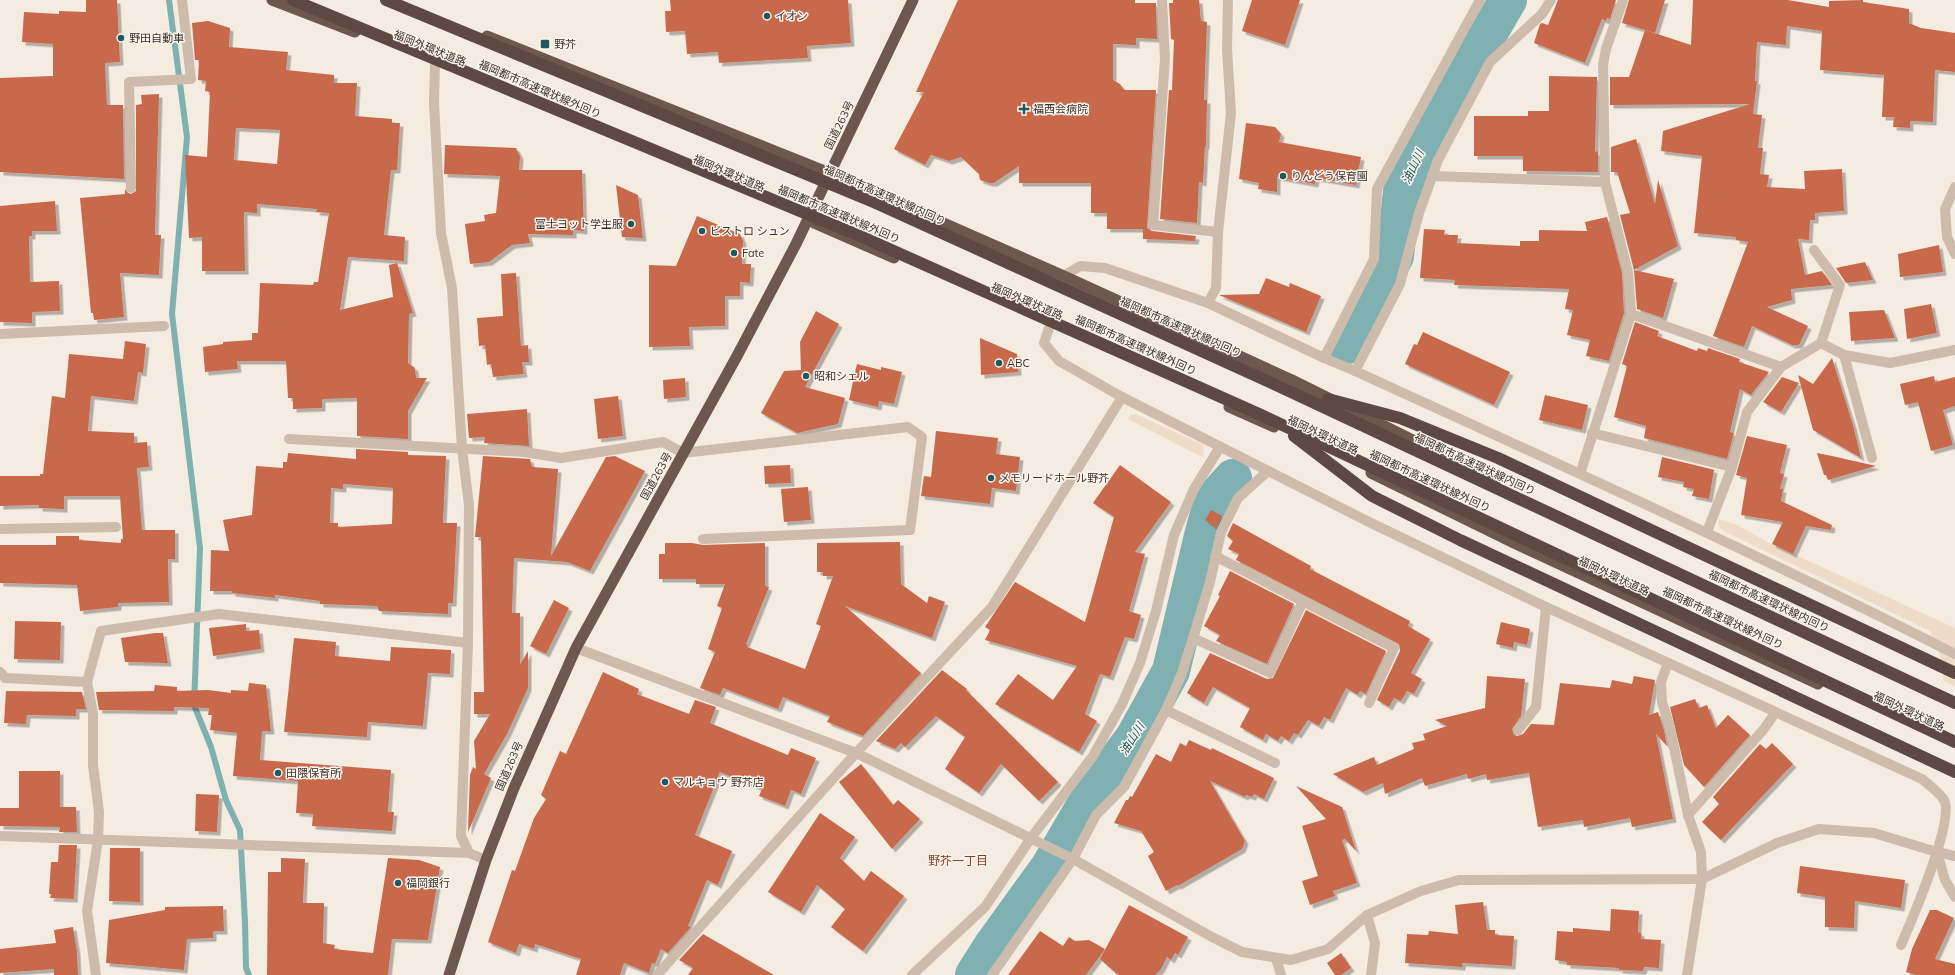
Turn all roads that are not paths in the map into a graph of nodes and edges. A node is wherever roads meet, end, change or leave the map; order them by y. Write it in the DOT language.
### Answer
graph roads {
  1 [pos="182,0"];
  2 [pos="272,0"];
  3 [pos="293,0"];
  4 [pos="386,0"];
  5 [pos="398,0"];
  6 [pos="913,0"];
  7 [pos="1162,0"];
  8 [pos="1228,0"];
  9 [pos="1480,0"];
  10 [pos="1551,0"];
  11 [pos="1624,0"];
  12 [pos="435,62"];
  13 [pos="830,173"];
  14 [pos="1432,176"];
  15 [pos="1605,182"];
  16 [pos="1955,187"];
  17 [pos="131,188"];
  18 [pos="807,220"];
  19 [pos="1218,232"];
  20 [pos="1814,250"];
  21 [pos="1955,254"];
  22 [pos="1064,276"];
  23 [pos="1208,302"];
  24 [pos="1630,314"];
  25 [pos="1050,325"];
  26 [pos="164,326"];
  27 [pos="0,334"];
  28 [pos="1821,343"];
  29 [pos="1955,350"];
  30 [pos="1844,355"];
  31 [pos="1324,358"];
  32 [pos="1781,367"];
  33 [pos="1356,371"];
  34 [pos="1122,397"];
  35 [pos="1328,399"];
  36 [pos="1592,433"];
  37 [pos="1291,434"];
  38 [pos="289,439"];
  39 [pos="1220,447"];
  40 [pos="462,448"];
  41 [pos="683,453"];
  42 [pos="1872,458"];
  43 [pos="1732,467"];
  44 [pos="1265,469"];
  45 [pos="1580,474"];
  46 [pos="116,527"];
  47 [pos="0,529"];
  48 [pos="1707,532"];
  49 [pos="703,539"];
  50 [pos="1215,556"];
  51 [pos="1303,601"];
  52 [pos="1546,607"];
  53 [pos="1193,638"];
  54 [pos="468,643"];
  55 [pos="576,648"];
  56 [pos="1955,654"];
  57 [pos="1668,663"];
  58 [pos="0,672"];
  59 [pos="1955,673"];
  60 [pos="87,682"];
  61 [pos="1955,698"];
  62 [pos="1369,703"];
  63 [pos="1955,703"];
  64 [pos="1166,710"];
  65 [pos="1776,713"];
  66 [pos="1518,730"];
  67 [pos="1955,742"];
  68 [pos="1955,747"];
  69 [pos="856,753"];
  70 [pos="1275,763"];
  71 [pos="1955,772"];
  72 [pos="1688,815"];
  73 [pos="0,836"];
  74 [pos="1030,838"];
  75 [pos="98,840"];
  76 [pos="1937,852"];
  77 [pos="469,853"];
  78 [pos="1955,856"];
  79 [pos="1073,859"];
  80 [pos="486,860"];
  81 [pos="1702,879"];
  82 [pos="1955,897"];
  83 [pos="1367,915"];
  84 [pos="1901,945"];
  85 [pos="1276,958"];
  86 [pos="96,975"];
  87 [pos="449,975"];
  88 [pos="657,975"];
  89 [pos="912,975"];
  90 [pos="992,975"];
  91 [pos="1281,975"];
  92 [pos="1371,975"];
  93 [pos="1687,975"];
  1 -- 17 [label="street"];
  2 -- 12 [label="highway, 福岡外環状道路"];
  3 -- 67 [label="highway, 福岡都市高速環状線外回り, bridge"];
  4 -- 63 [label="highway, 福岡都市高速環状線内回り, bridge"];
  5 -- 13 [label="highway"];
  6 -- 13 [label="highway, 国道263号"];
  7 -- 19 [label="street"];
  8 -- 19 [label="street"];
  9 -- 31 [label="street"];
  10 -- 14 [label="street"];
  11 -- 15 [label="street"];
  12 -- 18 [label="highway, 福岡外環状道路"];
  12 -- 40 [label="street"];
  13 -- 18 [label="highway, 国道263号"];
  13 -- 22 [label="highway"];
  14 -- 15 [label="street"];
  14 -- 33 [label="street"];
  15 -- 24 [label="street"];
  16 -- 21 [label="street"];
  18 -- 25 [label="highway, 福岡外環状道路"];
  18 -- 41 [label="highway, 国道263号"];
  19 -- 23 [label="street"];
  20 -- 28 [label="street"];
  22 -- 23 [label="street"];
  22 -- 35 [label="highway"];
  23 -- 31 [label="street"];
  24 -- 32 [label="street"];
  24 -- 36 [label="street"];
  25 -- 34 [label="street"];
  25 -- 37 [label="highway, 福岡外環状道路"];
  26 -- 27 [label="street"];
  28 -- 30 [label="street"];
  28 -- 32 [label="street"];
  29 -- 30 [label="street"];
  30 -- 42 [label="street"];
  31 -- 33 [label="street"];
  32 -- 43 [label="street"];
  33 -- 45 [label="street"];
  34 -- 39 [label="street"];
  34 -- 69 [label="street"];
  35 -- 59 [label="highway"];
  35 -- 61 [label="highway"];
  36 -- 43 [label="street"];
  36 -- 45 [label="street"];
  37 -- 68 [label="highway, 福岡外環状道路"];
  37 -- 71 [label="highway"];
  38 -- 40 [label="street"];
  39 -- 44 [label="street"];
  39 -- 74 [label="street"];
  40 -- 41 [label="street"];
  40 -- 54 [label="street"];
  41 -- 49 [label="street"];
  41 -- 55 [label="highway, 国道263号"];
  43 -- 48 [label="street"];
  44 -- 50 [label="street"];
  44 -- 52 [label="street"];
  45 -- 48 [label="street"];
  46 -- 47 [label="street"];
  48 -- 56 [label="street"];
  50 -- 51 [label="street"];
  50 -- 53 [label="street"];
  51 -- 53 [label="street"];
  51 -- 62 [label="street"];
  52 -- 57 [label="street"];
  52 -- 66 [label="street"];
  53 -- 64 [label="street"];
  54 -- 60 [label="street"];
  54 -- 77 [label="street"];
  55 -- 69 [label="street"];
  55 -- 80 [label="highway, 国道263号"];
  57 -- 65 [label="street"];
  57 -- 72 [label="street"];
  58 -- 60 [label="street"];
  60 -- 75 [label="street"];
  64 -- 70 [label="street"];
  64 -- 79 [label="street"];
  65 -- 72 [label="street"];
  65 -- 76 [label="street"];
  69 -- 74 [label="street"];
  69 -- 88 [label="street"];
  72 -- 81 [label="street"];
  73 -- 75 [label="street"];
  74 -- 79 [label="street"];
  74 -- 89 [label="street"];
  75 -- 77 [label="street"];
  75 -- 86 [label="street"];
  76 -- 78 [label="street"];
  76 -- 81 [label="street"];
  76 -- 82 [label="street"];
  76 -- 84 [label="street"];
  77 -- 80 [label="street"];
  79 -- 85 [label="street"];
  79 -- 90 [label="street"];
  80 -- 87 [label="highway, 国道263号"];
  81 -- 83 [label="street"];
  81 -- 93 [label="street"];
  83 -- 85 [label="street"];
  83 -- 92 [label="street"];
  85 -- 91 [label="street"];
}
